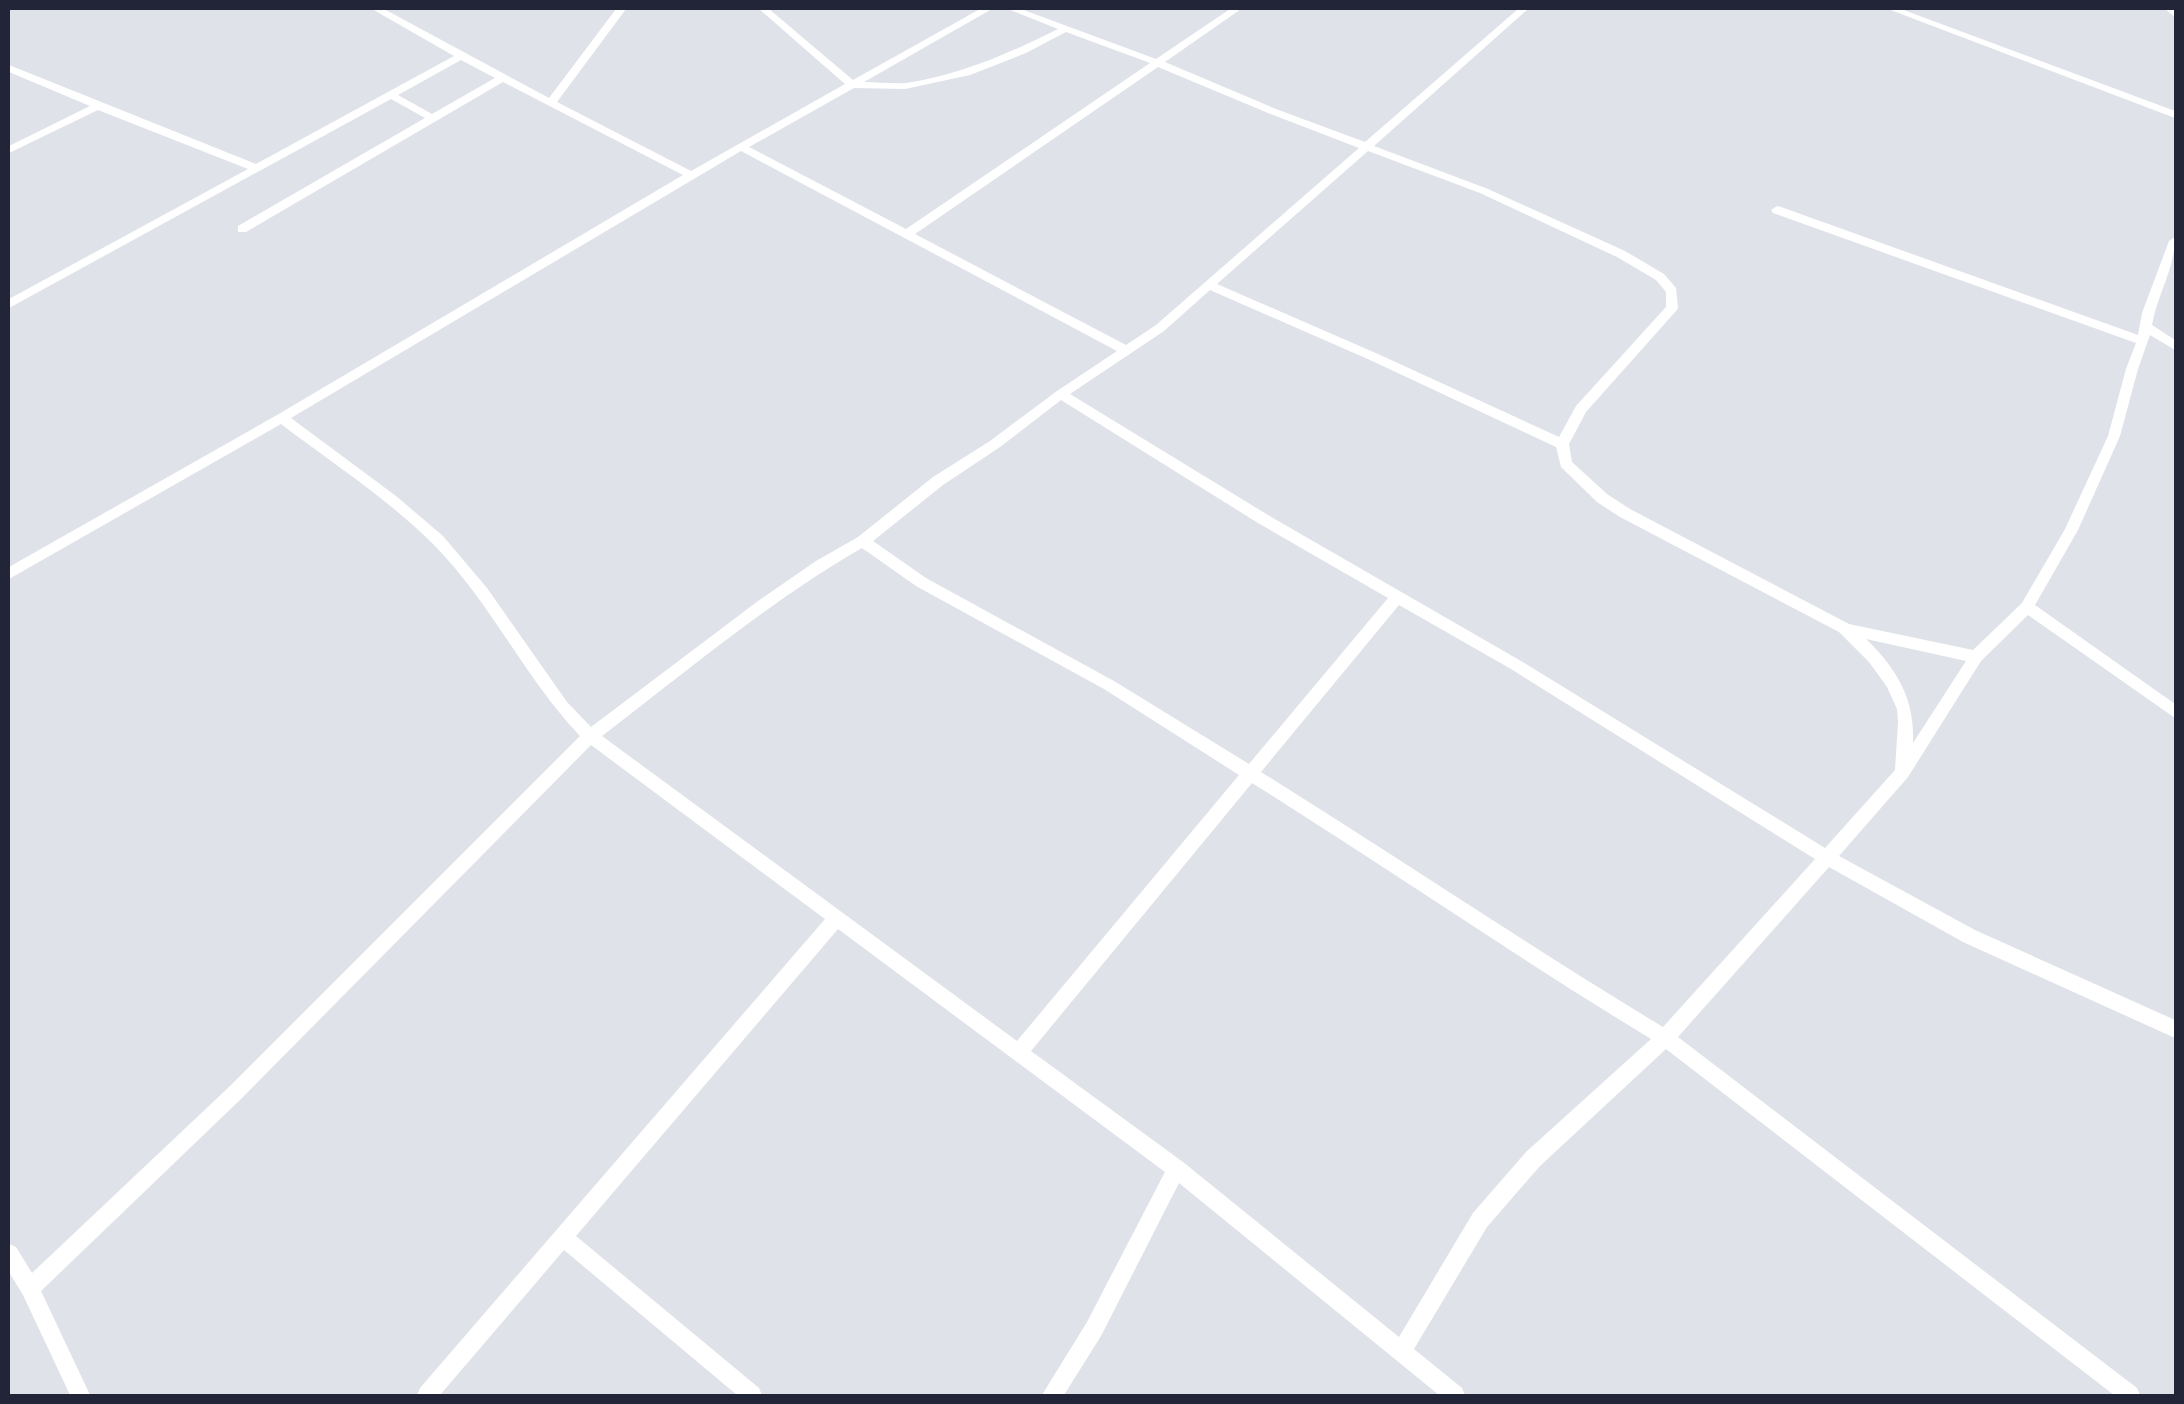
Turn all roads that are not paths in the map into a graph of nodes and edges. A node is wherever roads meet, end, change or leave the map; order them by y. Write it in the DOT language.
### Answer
graph roads {
  1 [pos="377,9"];
  2 [pos="621,9"];
  3 [pos="764,9"];
  4 [pos="987,9"];
  5 [pos="1013,9"];
  6 [pos="1236,9"];
  7 [pos="1524,9"];
  8 [pos="1893,9"];
  9 [pos="2170,9"];
  10 [pos="2175,14"];
  11 [pos="1067,28"];
  12 [pos="460,56"];
  13 [pos="1156,62"];
  14 [pos="9,68"];
  15 [pos="503,77"];
  16 [pos="852,85"];
  17 [pos="390,94"];
  18 [pos="552,101"];
  19 [pos="98,106"];
  20 [pos="2175,115"];
  21 [pos="432,118"];
  22 [pos="741,147"];
  23 [pos="1366,147"];
  24 [pos="9,150"];
  25 [pos="256,168"];
  26 [pos="691,175"];
  27 [pos="1778,210"];
  28 [pos="242,229"];
  29 [pos="906,234"];
  30 [pos="2175,241"];
  31 [pos="1208,285"];
  32 [pos="9,304"];
  33 [pos="2145,334"];
  34 [pos="2175,346"];
  35 [pos="1128,351"];
  36 [pos="1060,394"];
  37 [pos="282,418"];
  38 [pos="1562,444"];
  39 [pos="863,541"];
  40 [pos="9,574"];
  41 [pos="1397,597"];
  42 [pos="2027,607"];
  43 [pos="1844,628"];
  44 [pos="1976,657"];
  45 [pos="2175,712"];
  46 [pos="590,736"];
  47 [pos="1903,772"];
  48 [pos="1250,775"];
  49 [pos="1827,858"];
  50 [pos="837,918"];
  51 [pos="2175,1029"];
  52 [pos="1665,1038"];
  53 [pos="1018,1052"];
  54 [pos="1176,1170"];
  55 [pos="563,1237"];
  56 [pos="9,1254"];
  57 [pos="30,1288"];
  58 [pos="1402,1351"];
  59 [pos="80,1395"];
  60 [pos="427,1395"];
  61 [pos="752,1395"];
  62 [pos="1052,1395"];
  63 [pos="1455,1395"];
  64 [pos="2130,1395"];
  1 -- 12 [label="street"];
  2 -- 18 [label="street"];
  3 -- 16 [label="street"];
  4 -- 16 [label="street"];
  5 -- 11 [label="street"];
  6 -- 13 [label="street"];
  7 -- 23 [label="street"];
  8 -- 20 [label="street"];
  9 -- 10 [label="street"];
  11 -- 13 [label="street"];
  11 -- 16 [label="street"];
  12 -- 15 [label="street"];
  12 -- 17 [label="street"];
  13 -- 23 [label="street"];
  13 -- 29 [label="street"];
  14 -- 19 [label="street"];
  15 -- 18 [label="street"];
  15 -- 21 [label="street"];
  16 -- 22 [label="street"];
  17 -- 21 [label="street"];
  17 -- 25 [label="street"];
  18 -- 26 [label="street"];
  19 -- 24 [label="street"];
  19 -- 25 [label="street"];
  21 -- 28 [label="street"];
  22 -- 26 [label="street"];
  22 -- 29 [label="street"];
  23 -- 31 [label="street"];
  23 -- 38 [label="street"];
  25 -- 32 [label="street"];
  26 -- 37 [label="street"];
  27 -- 33 [label="street"];
  29 -- 35 [label="street"];
  30 -- 33 [label="street"];
  31 -- 35 [label="street"];
  31 -- 38 [label="street"];
  33 -- 34 [label="street"];
  33 -- 42 [label="street"];
  35 -- 36 [label="street"];
  36 -- 39 [label="street"];
  36 -- 41 [label="street"];
  37 -- 40 [label="street"];
  37 -- 46 [label="street"];
  38 -- 43 [label="street"];
  39 -- 46 [label="street"];
  39 -- 48 [label="street"];
  41 -- 48 [label="street"];
  41 -- 49 [label="street"];
  42 -- 44 [label="street"];
  42 -- 45 [label="street"];
  43 -- 44 [label="street"];
  43 -- 47 [label="street"];
  44 -- 47 [label="street"];
  46 -- 50 [label="street"];
  46 -- 57 [label="street"];
  47 -- 49 [label="street"];
  48 -- 52 [label="street"];
  48 -- 53 [label="street"];
  49 -- 51 [label="street"];
  49 -- 52 [label="street"];
  50 -- 53 [label="street"];
  50 -- 55 [label="street"];
  52 -- 58 [label="street"];
  52 -- 64 [label="street"];
  53 -- 54 [label="street"];
  54 -- 58 [label="street"];
  54 -- 62 [label="street"];
  55 -- 60 [label="street"];
  55 -- 61 [label="street"];
  56 -- 57 [label="street"];
  57 -- 59 [label="street"];
  58 -- 63 [label="street"];
}
